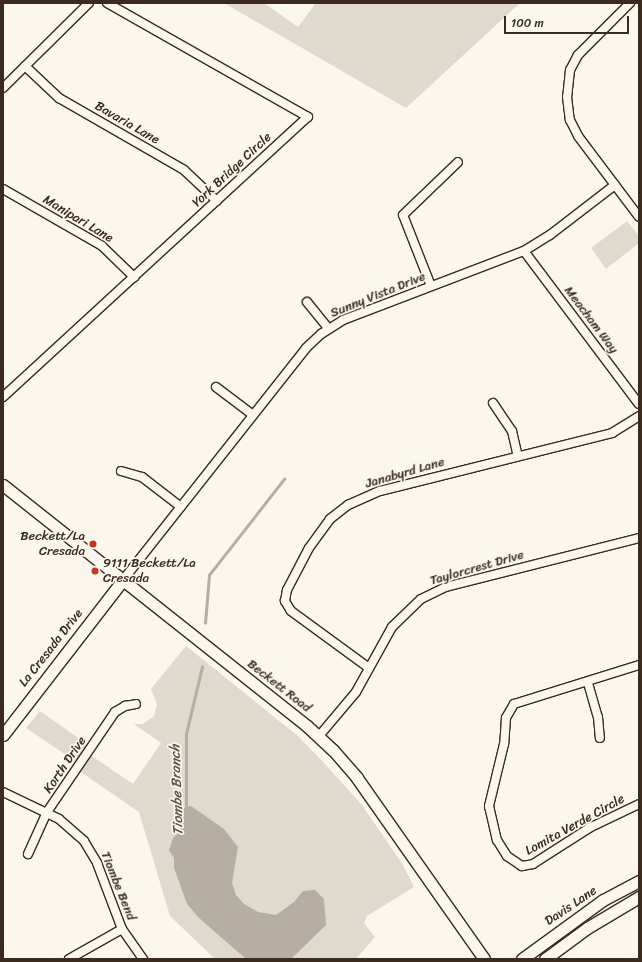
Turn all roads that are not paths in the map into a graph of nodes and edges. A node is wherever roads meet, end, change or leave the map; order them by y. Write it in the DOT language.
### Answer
graph roads {
  1 [pos="89,3"];
  2 [pos="107,3"];
  3 [pos="630,3"];
  4 [pos="25,66"];
  5 [pos="3,88"];
  6 [pos="458,162"];
  7 [pos="615,185"];
  8 [pos="3,189"];
  9 [pos="217,201"];
  10 [pos="639,217"];
  11 [pos="524,251"];
  12 [pos="134,277"];
  13 [pos="431,286"];
  14 [pos="307,302"];
  15 [pos="328,328"];
  16 [pos="216,387"];
  17 [pos="3,397"];
  18 [pos="493,403"];
  19 [pos="639,404"];
  20 [pos="253,416"];
  21 [pos="639,416"];
  22 [pos="518,456"];
  23 [pos="121,471"];
  24 [pos="3,485"];
  25 [pos="181,507"];
  26 [pos="639,538"];
  27 [pos="123,580"];
  28 [pos="639,665"];
  29 [pos="369,668"];
  30 [pos="588,683"];
  31 [pos="136,704"];
  32 [pos="3,735"];
  33 [pos="319,736"];
  34 [pos="600,738"];
  35 [pos="3,792"];
  36 [pos="639,804"];
  37 [pos="48,812"];
  38 [pos="28,854"];
  39 [pos="639,880"];
  40 [pos="639,897"];
  41 [pos="122,929"];
  42 [pos="68,959"];
  43 [pos="143,959"];
  44 [pos="484,959"];
  45 [pos="522,959"];
  46 [pos="545,959"];
  1 -- 4 [label="street"];
  2 -- 9 [label="street, York Bridge Circle"];
  3 -- 7 [label="street"];
  4 -- 5 [label="street"];
  4 -- 9 [label="street, Bavaria Lane"];
  6 -- 13 [label="street"];
  7 -- 10 [label="street"];
  7 -- 11 [label="street, Sunny Vista Drive"];
  8 -- 12 [label="street, Manipari Lane"];
  9 -- 12 [label="street, York Bridge Circle"];
  11 -- 13 [label="street, Sunny Vista Drive"];
  11 -- 19 [label="street, Meacham Way"];
  12 -- 17 [label="street, York Bridge Circle"];
  13 -- 15 [label="street, Sunny Vista Drive"];
  14 -- 15 [label="street"];
  15 -- 20 [label="street, Sunny Vista Drive"];
  16 -- 20 [label="street"];
  18 -- 22 [label="street"];
  20 -- 25 [label="street, Sunny Vista Drive"];
  21 -- 22 [label="street, Janabyrd Lane"];
  22 -- 29 [label="street, Janabyrd Lane"];
  23 -- 25 [label="street"];
  24 -- 27 [label="street, Beckett Road"];
  25 -- 27 [label="street, Sunny Vista Drive"];
  26 -- 29 [label="street, Taylorcrest Drive"];
  27 -- 32 [label="street, La Cresada Drive"];
  27 -- 33 [label="street, Beckett Road"];
  28 -- 30 [label="street, Lomita Verde Circle"];
  29 -- 33 [label="street, Taylorcrest Drive"];
  30 -- 34 [label="street"];
  30 -- 36 [label="street, Lomita Verde Circle"];
  31 -- 37 [label="street, Korth Drive"];
  33 -- 44 [label="street, Beckett Road"];
  35 -- 37 [label="street, Tiombe Bend"];
  37 -- 38 [label="street, Korth Drive"];
  37 -- 41 [label="street, Tiombe Bend"];
  39 -- 45 [label="street, Davis Lane"];
  40 -- 46 [label="street, Davis Lane"];
  41 -- 42 [label="street"];
  41 -- 43 [label="street, Tiombe Bend"];
}
